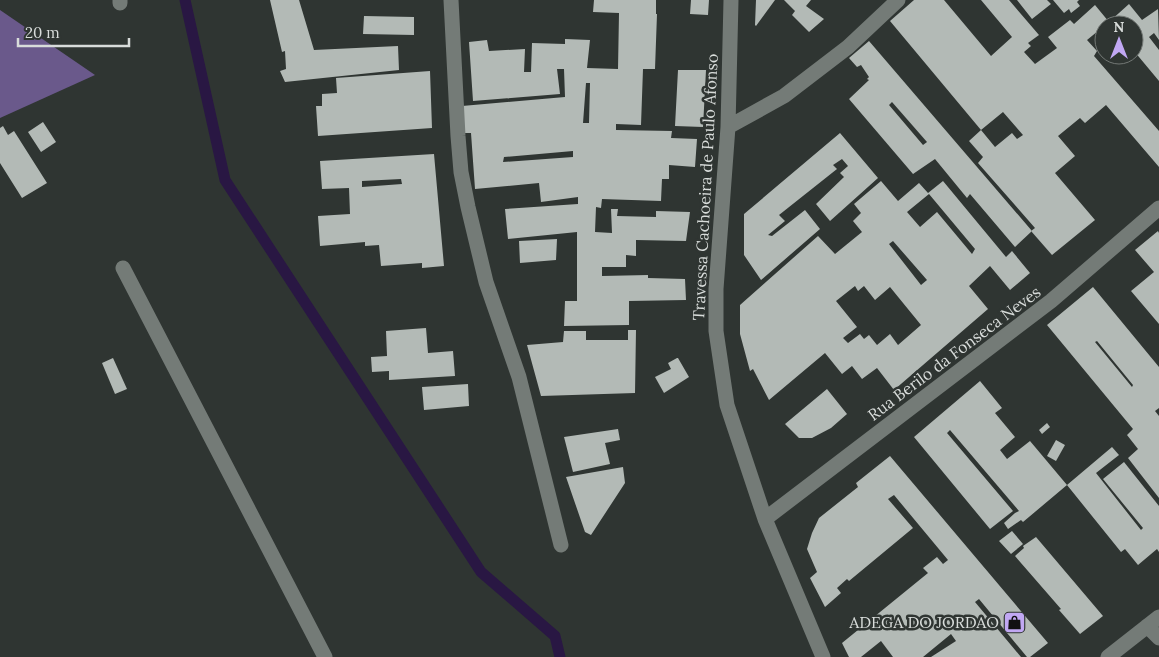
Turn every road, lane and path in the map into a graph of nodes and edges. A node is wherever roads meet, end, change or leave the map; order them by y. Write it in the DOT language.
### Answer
graph roads {
  1 [pos="450,0"];
  2 [pos="731,0"];
  3 [pos="898,0"];
  4 [pos="728,126"];
  5 [pos="1159,208"];
  6 [pos="123,268"];
  7 [pos="765,519"];
  8 [pos="561,545"];
  9 [pos="1153,621"];
  10 [pos="1159,638"];
  11 [pos="325,657"];
  12 [pos="822,657"];
  13 [pos="1108,657"];
  1 -- 8 [label="street"];
  2 -- 4 [label="street, Travessa Cachoeira de Paulo Afonso"];
  3 -- 4 [label="street"];
  4 -- 7 [label="street, Travessa Cachoeira de Paulo Afonso"];
  5 -- 7 [label="street, Rua Berilo da Fonseca Neves"];
  6 -- 11 [label="street"];
  7 -- 12 [label="street, Travessa Cachoeira de Paulo Afonso"];
  9 -- 10 [label="street"];
  9 -- 13 [label="street"];
}
